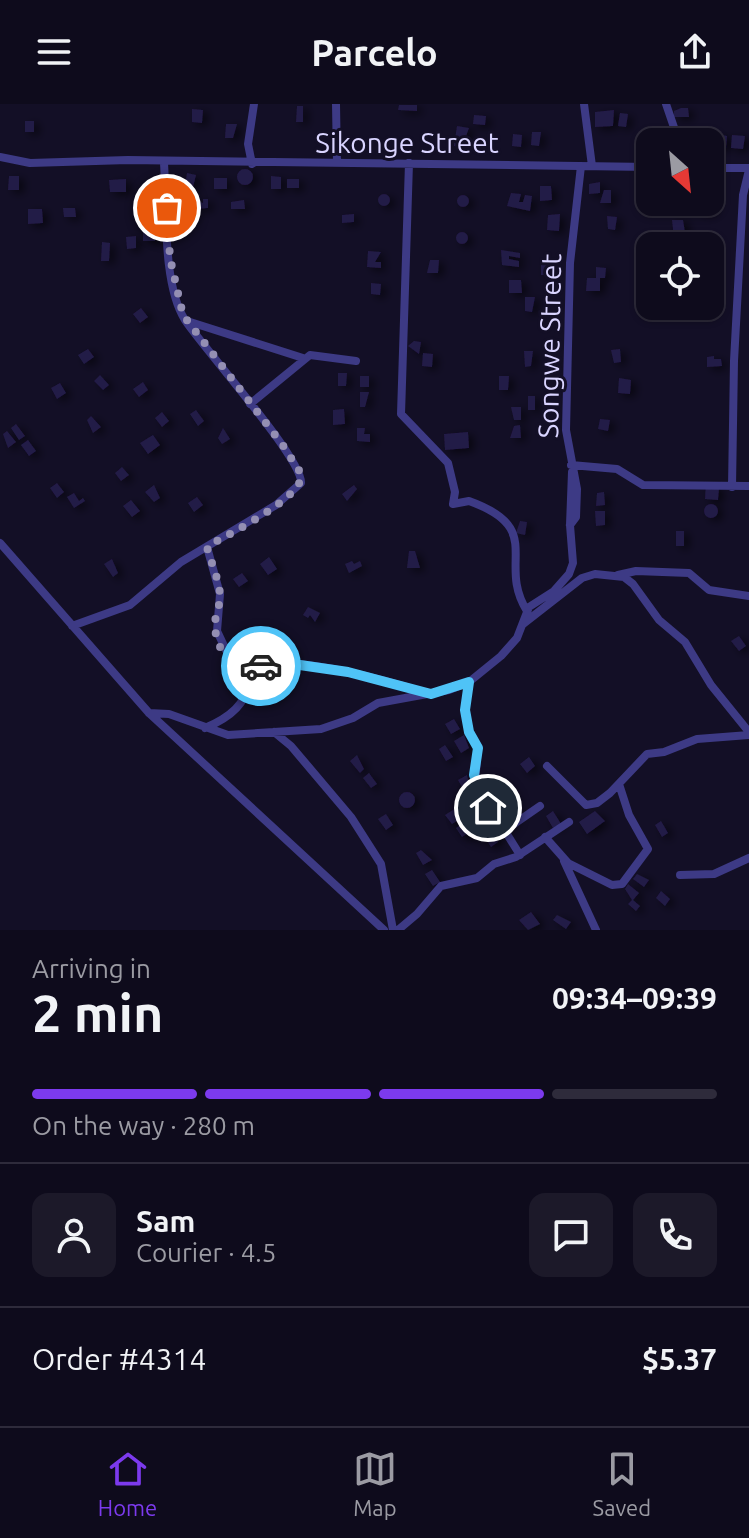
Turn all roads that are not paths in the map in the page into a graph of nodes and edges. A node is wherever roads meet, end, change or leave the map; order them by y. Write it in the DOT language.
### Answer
graph roads {
  1 [pos="254,104"];
  2 [pos="336,104"];
  3 [pos="584,104"];
  4 [pos="666,104"];
  5 [pos="674,128"];
  6 [pos="0,157"];
  7 [pos="164,163"];
  8 [pos="337,163"];
  9 [pos="409,163"];
  10 [pos="252,164"];
  11 [pos="581,166"];
  12 [pos="592,166"];
  13 [pos="636,167"];
  14 [pos="724,168"];
  15 [pos="749,169"];
  16 [pos="186,321"];
  17 [pos="303,358"];
  18 [pos="356,361"];
  19 [pos="250,404"];
  20 [pos="572,469"];
  21 [pos="749,486"];
  22 [pos="732,487"];
  23 [pos="0,543"];
  24 [pos="207,547"];
  25 [pos="615,576"];
  26 [pos="749,596"];
  27 [pos="527,611"];
  28 [pos="523,624"];
  29 [pos="72,626"];
  30 [pos="240,669"];
  31 [pos="469,682"];
  32 [pos="431,694"];
  33 [pos="149,713"];
  34 [pos="204,728"];
  35 [pos="274,732"];
  36 [pos="749,734"];
  37 [pos="547,766"];
  38 [pos="619,784"];
  39 [pos="540,806"];
  40 [pos="569,822"];
  41 [pos="504,831"];
  42 [pos="545,837"];
  43 [pos="520,855"];
  44 [pos="749,858"];
  45 [pos="564,860"];
  46 [pos="680,875"];
  47 [pos="596,929"];
  48 [pos="384,930"];
  49 [pos="396,930"];
  1 -- 10 [label="street"];
  2 -- 8 [label="street"];
  3 -- 12 [label="street"];
  4 -- 5 [label="street"];
  6 -- 7 [label="street, Sikonge Street"];
  7 -- 10 [label="street, Sikonge Street"];
  7 -- 16 [label="street"];
  8 -- 9 [label="street, Sikonge Street"];
  8 -- 10 [label="street, Sikonge Street"];
  9 -- 11 [label="street, Sikonge Street"];
  9 -- 27 [label="street"];
  11 -- 12 [label="street, Sikonge Street"];
  11 -- 20 [label="street, Songwe Street"];
  12 -- 13 [label="street, Sikonge Street"];
  14 -- 15 [label="street"];
  15 -- 22 [label="street"];
  16 -- 17 [label="street"];
  16 -- 19 [label="street"];
  17 -- 18 [label="street"];
  17 -- 19 [label="street"];
  19 -- 24 [label="street"];
  20 -- 22 [label="street"];
  20 -- 27 [label="street, Songwe Street"];
  21 -- 22 [label="street"];
  23 -- 29 [label="street"];
  24 -- 29 [label="street"];
  24 -- 30 [label="street"];
  25 -- 26 [label="street"];
  25 -- 28 [label="street"];
  25 -- 36 [label="street"];
  27 -- 28 [label="street"];
  28 -- 31 [label="street"];
  29 -- 33 [label="street"];
  30 -- 32 [label="street"];
  30 -- 34 [label="street"];
  31 -- 32 [label="street"];
  31 -- 41 [label="street"];
  32 -- 35 [label="street"];
  33 -- 34 [label="street"];
  33 -- 48 [label="street"];
  34 -- 35 [label="street"];
  35 -- 49 [label="street"];
  36 -- 38 [label="street"];
  37 -- 38 [label="street"];
  38 -- 45 [label="street"];
  39 -- 41 [label="street"];
  40 -- 42 [label="street"];
  41 -- 43 [label="street"];
  42 -- 43 [label="street"];
  42 -- 45 [label="street"];
  43 -- 49 [label="street"];
  44 -- 46 [label="street"];
  45 -- 47 [label="street"];
}
